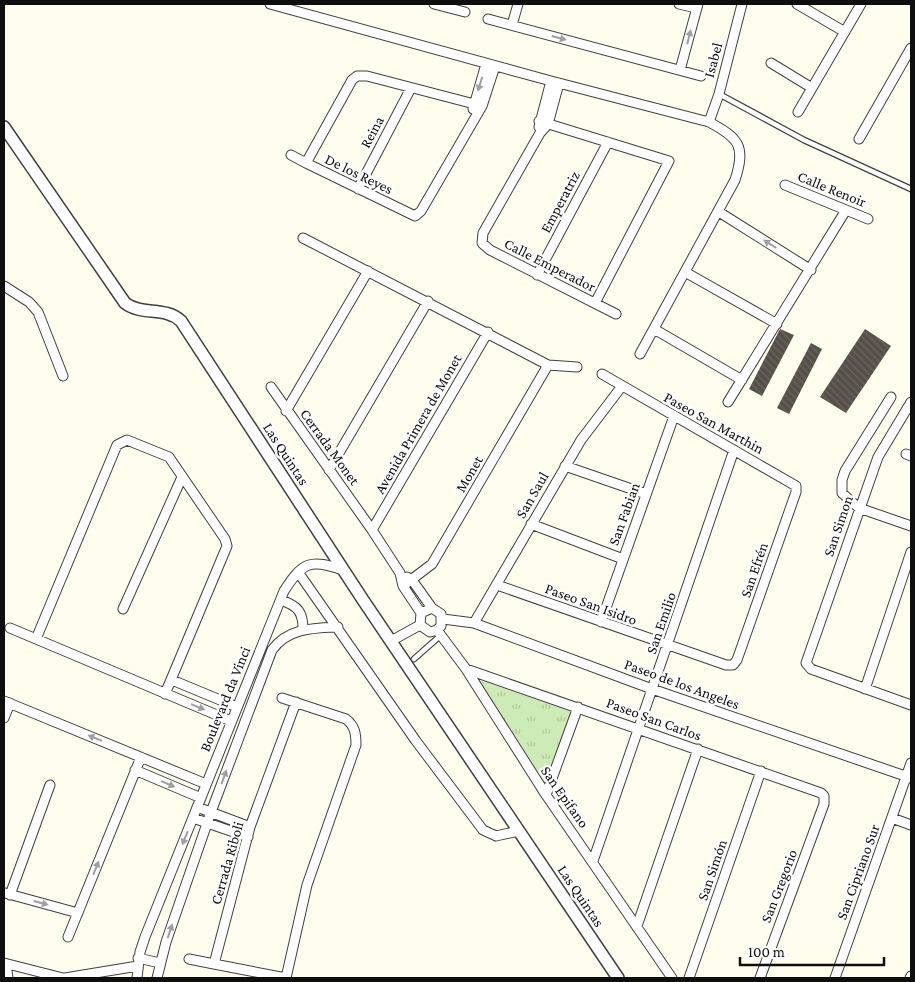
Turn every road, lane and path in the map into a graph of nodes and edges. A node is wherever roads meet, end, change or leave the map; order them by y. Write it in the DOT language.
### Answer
graph roads {
  1 [pos="270,4"];
  2 [pos="434,4"];
  3 [pos="518,4"];
  4 [pos="679,4"];
  5 [pos="742,4"];
  6 [pos="798,4"];
  7 [pos="861,4"];
  8 [pos="450,6"];
  9 [pos="697,6"];
  10 [pos="465,12"];
  11 [pos="488,19"];
  12 [pos="512,25"];
  13 [pos="845,32"];
  14 [pos="911,48"];
  15 [pos="771,63"];
  16 [pos="491,65"];
  17 [pos="680,70"];
  18 [pos="701,76"];
  19 [pos="555,82"];
  20 [pos="411,88"];
  21 [pos="812,88"];
  22 [pos="719,94"];
  23 [pos="478,105"];
  24 [pos="798,112"];
  25 [pos="709,122"];
  26 [pos="544,123"];
  27 [pos="4,127"];
  28 [pos="859,139"];
  29 [pos="608,142"];
  30 [pos="291,155"];
  31 [pos="306,163"];
  32 [pos="785,185"];
  33 [pos="358,189"];
  34 [pos="911,190"];
  35 [pos="846,210"];
  36 [pos="719,212"];
  37 [pos="868,219"];
  38 [pos="304,238"];
  39 [pos="811,270"];
  40 [pos="368,271"];
  41 [pos="685,272"];
  42 [pos="537,274"];
  43 [pos="4,286"];
  44 [pos="428,301"];
  45 [pos="595,303"];
  46 [pos="616,314"];
  47 [pos="777,324"];
  48 [pos="654,329"];
  49 [pos="488,332"];
  50 [pos="640,354"];
  51 [pos="548,366"];
  52 [pos="577,367"];
  53 [pos="602,374"];
  54 [pos="63,376"];
  55 [pos="742,380"];
  56 [pos="622,386"];
  57 [pos="271,387"];
  58 [pos="891,397"];
  59 [pos="728,402"];
  60 [pos="911,402"];
  61 [pos="286,411"];
  62 [pos="674,416"];
  63 [pos="734,450"];
  64 [pos="565,466"];
  65 [pos="330,470"];
  66 [pos="182,477"];
  67 [pos="794,483"];
  68 [pos="646,494"];
  69 [pos="859,508"];
  70 [pos="531,524"];
  71 [pos="911,526"];
  72 [pos="372,530"];
  73 [pos="911,552"];
  74 [pos="623,559"];
  75 [pos="301,570"];
  76 [pos="343,570"];
  77 [pos="400,573"];
  78 [pos="412,580"];
  79 [pos="497,585"];
  80 [pos="403,586"];
  81 [pos="281,600"];
  82 [pos="432,608"];
  83 [pos="124,609"];
  84 [pos="421,613"];
  85 [pos="443,620"];
  86 [pos="600,622"];
  87 [pos="474,623"];
  88 [pos="420,625"];
  89 [pos="338,627"];
  90 [pos="10,628"];
  91 [pos="303,630"];
  92 [pos="268,631"];
  93 [pos="438,633"];
  94 [pos="36,640"];
  95 [pos="280,640"];
  96 [pos="392,641"];
  97 [pos="667,646"];
  98 [pos="414,659"];
  99 [pos="732,665"];
  100 [pos="466,669"];
  101 [pos="172,680"];
  102 [pos="652,689"];
  103 [pos="865,689"];
  104 [pos="165,694"];
  105 [pos="282,698"];
  106 [pos="7,702"];
  107 [pos="296,702"];
  108 [pos="911,705"];
  109 [pos="237,707"];
  110 [pos="578,707"];
  111 [pos="4,718"];
  112 [pos="231,721"];
  113 [pos="638,729"];
  114 [pos="698,749"];
  115 [pos="140,757"];
  116 [pos="911,763"];
  117 [pos="135,770"];
  118 [pos="761,771"];
  119 [pos="909,777"];
  120 [pos="206,784"];
  121 [pos="50,785"];
  122 [pos="546,795"];
  123 [pos="201,798"];
  124 [pos="824,804"];
  125 [pos="197,807"];
  126 [pos="211,812"];
  127 [pos="193,818"];
  128 [pos="892,818"];
  129 [pos="207,823"];
  130 [pos="911,825"];
  131 [pos="250,827"];
  132 [pos="518,831"];
  133 [pos="248,837"];
  134 [pos="593,861"];
  135 [pos="7,894"];
  136 [pos="78,913"];
  137 [pos="637,926"];
  138 [pos="68,937"];
  139 [pos="189,959"];
  140 [pos="138,962"];
  141 [pos="160,963"];
  142 [pos="5,964"];
  143 [pos="214,964"];
  144 [pos="8,978"];
  145 [pos="64,978"];
  146 [pos="137,978"];
  147 [pos="157,978"];
  148 [pos="286,978"];
  149 [pos="618,978"];
  150 [pos="672,978"];
  151 [pos="689,978"];
  152 [pos="760,978"];
  153 [pos="835,978"];
  1 -- 16 [label="street"];
  2 -- 8 [label="street"];
  3 -- 12 [label="street"];
  4 -- 9 [label="street"];
  5 -- 22 [label="street, Isabel"];
  6 -- 13 [label="street"];
  7 -- 13 [label="street"];
  8 -- 10 [label="street"];
  17 -- 9 [label="street, one-way"];
  11 -- 12 [label="street"];
  12 -- 17 [label="street, one-way"];
  13 -- 21 [label="street"];
  14 -- 28 [label="street"];
  15 -- 21 [label="street"];
  16 -- 19 [label="street"];
  16 -- 23 [label="street"];
  17 -- 18 [label="street"];
  19 -- 25 [label="street"];
  19 -- 26 [label="street"];
  20 -- 23 [label="street, De los Reyes"];
  20 -- 31 [label="street, De los Reyes"];
  20 -- 33 [label="street, Reina"];
  21 -- 24 [label="street"];
  22 -- 25 [label="street, Isabel"];
  22 -- 34 [label="lane"];
  23 -- 33 [label="street, De los Reyes"];
  25 -- 36 [label="street"];
  26 -- 29 [label="street"];
  26 -- 42 [label="street, Calle Emperador"];
  27 -- 76 [label="street, Las Quintas"];
  29 -- 42 [label="street, Emperatriz"];
  29 -- 45 [label="street"];
  30 -- 31 [label="street"];
  31 -- 33 [label="street, De los Reyes"];
  32 -- 35 [label="street, Calle Renoir"];
  35 -- 37 [label="street, Calle Renoir"];
  35 -- 39 [label="street"];
  39 -- 36 [label="street, one-way"];
  36 -- 41 [label="street"];
  38 -- 40 [label="street"];
  39 -- 47 [label="street"];
  40 -- 44 [label="street"];
  40 -- 61 [label="street"];
  41 -- 47 [label="street"];
  41 -- 48 [label="street"];
  42 -- 45 [label="street, Calle Emperador"];
  43 -- 54 [label="street"];
  44 -- 49 [label="street"];
  44 -- 65 [label="street"];
  45 -- 46 [label="street, Calle Emperador"];
  47 -- 55 [label="street"];
  48 -- 50 [label="street"];
  48 -- 55 [label="street"];
  49 -- 51 [label="street"];
  49 -- 72 [label="street, Avenida Primera de Monet"];
  51 -- 52 [label="street"];
  51 -- 78 [label="street, Monet"];
  53 -- 56 [label="street, Paseo San Marthin"];
  55 -- 59 [label="street"];
  56 -- 62 [label="street, Paseo San Marthin"];
  56 -- 64 [label="street, San Saul"];
  57 -- 61 [label="street, Cerrada Monet"];
  58 -- 69 [label="street"];
  60 -- 69 [label="street, San Simon"];
  61 -- 65 [label="street, Cerrada Monet"];
  62 -- 63 [label="street, Paseo San Marthin"];
  62 -- 68 [label="street, San Fabian"];
  63 -- 67 [label="street, Paseo San Marthin"];
  63 -- 97 [label="street, San Emilio"];
  64 -- 68 [label="street"];
  64 -- 70 [label="street, San Saul"];
  65 -- 72 [label="street, Cerrada Monet"];
  66 -- 83 [label="street"];
  66 -- 94 [label="street"];
  66 -- 101 [label="street"];
  67 -- 99 [label="street, San Efrén"];
  68 -- 74 [label="street, San Fabian"];
  69 -- 71 [label="street"];
  69 -- 103 [label="street, San Simon"];
  70 -- 74 [label="street"];
  70 -- 79 [label="street, San Saul"];
  72 -- 77 [label="street, Cerrada Monet"];
  73 -- 103 [label="street"];
  74 -- 86 [label="street, San Fabian"];
  75 -- 76 [label="street"];
  75 -- 81 [label="street, Boulevard da Vinci"];
  75 -- 89 [label="street"];
  76 -- 96 [label="street, Las Quintas"];
  77 -- 78 [label="street"];
  77 -- 80 [label="street"];
  78 -- 80 [label="street, Monet"];
  78 -- 82 [label="street"];
  79 -- 86 [label="street, Paseo San Isidro"];
  79 -- 87 [label="street, San Saul"];
  80 -- 84 [label="street"];
  81 -- 91 [label="street"];
  81 -- 92 [label="street, Boulevard da Vinci"];
  82 -- 84 [label="street"];
  82 -- 85 [label="street"];
  84 -- 88 [label="street"];
  85 -- 87 [label="street, Paseo de los Angeles"];
  85 -- 93 [label="street"];
  86 -- 97 [label="street, Paseo San Isidro"];
  87 -- 102 [label="street, Paseo de los Angeles"];
  88 -- 93 [label="street"];
  88 -- 96 [label="street"];
  89 -- 91 [label="street"];
  89 -- 132 [label="street"];
  90 -- 94 [label="street"];
  91 -- 95 [label="street"];
  92 -- 95 [label="street"];
  92 -- 109 [label="street, Boulevard da Vinci"];
  93 -- 98 [label="lane"];
  93 -- 100 [label="street, San Epifano"];
  94 -- 104 [label="street"];
  126 -- 95 [label="street, Boulevard da Vinci, one-way"];
  96 -- 132 [label="street, Las Quintas"];
  97 -- 99 [label="street, Paseo San Isidro"];
  97 -- 102 [label="street, San Emilio"];
  100 -- 110 [label="street, Paseo San Carlos"];
  100 -- 122 [label="street, San Epifano"];
  101 -- 104 [label="street"];
  101 -- 109 [label="street"];
  102 -- 113 [label="street, San Emilio"];
  102 -- 119 [label="street, Paseo de los Angeles"];
  103 -- 108 [label="street"];
  104 -- 112 [label="street, one-way"];
  105 -- 107 [label="street"];
  106 -- 111 [label="street"];
  115 -- 106 [label="street, one-way"];
  107 -- 131 [label="street, Cerrada Riboli"];
  107 -- 148 [label="street"];
  109 -- 112 [label="street, Boulevard da Vinci"];
  110 -- 113 [label="street, Paseo San Carlos"];
  110 -- 122 [label="street"];
  112 -- 120 [label="street, Boulevard da Vinci"];
  113 -- 114 [label="street, Paseo San Carlos"];
  113 -- 134 [label="street, San Emilio"];
  114 -- 118 [label="street, Paseo San Carlos"];
  114 -- 137 [label="street"];
  115 -- 117 [label="street"];
  115 -- 120 [label="street"];
  116 -- 119 [label="street, San Cipriano Sur"];
  117 -- 123 [label="street, one-way"];
  136 -- 117 [label="street, one-way"];
  118 -- 124 [label="street, Paseo San Carlos"];
  118 -- 151 [label="street, San Simón"];
  119 -- 128 [label="street, San Cipriano Sur"];
  120 -- 123 [label="street, Boulevard da Vinci"];
  121 -- 135 [label="street"];
  122 -- 134 [label="street, San Epifano"];
  123 -- 125 [label="street, Boulevard da Vinci"];
  124 -- 152 [label="street, San Gregorio"];
  125 -- 126 [label="street"];
  125 -- 127 [label="street, Boulevard da Vinci"];
  126 -- 129 [label="street, Boulevard da Vinci"];
  126 -- 131 [label="street"];
  127 -- 129 [label="street"];
  127 -- 140 [label="street, Boulevard da Vinci, one-way"];
  128 -- 130 [label="street"];
  128 -- 153 [label="street, San Cipriano Sur"];
  129 -- 133 [label="street"];
  141 -- 129 [label="street, Boulevard da Vinci, one-way"];
  131 -- 133 [label="street, Cerrada Riboli"];
  132 -- 149 [label="street, Las Quintas"];
  133 -- 143 [label="street, Cerrada Riboli"];
  134 -- 137 [label="street, San Epifano"];
  135 -- 136 [label="street, one-way"];
  136 -- 138 [label="street"];
  137 -- 150 [label="street, San Epifano"];
  139 -- 143 [label="street"];
  140 -- 141 [label="street"];
  140 -- 145 [label="street"];
  140 -- 146 [label="street, Boulevard da Vinci"];
  141 -- 147 [label="street, Boulevard da Vinci"];
  142 -- 144 [label="street"];
  142 -- 145 [label="street"];
  143 -- 148 [label="street"];
}
